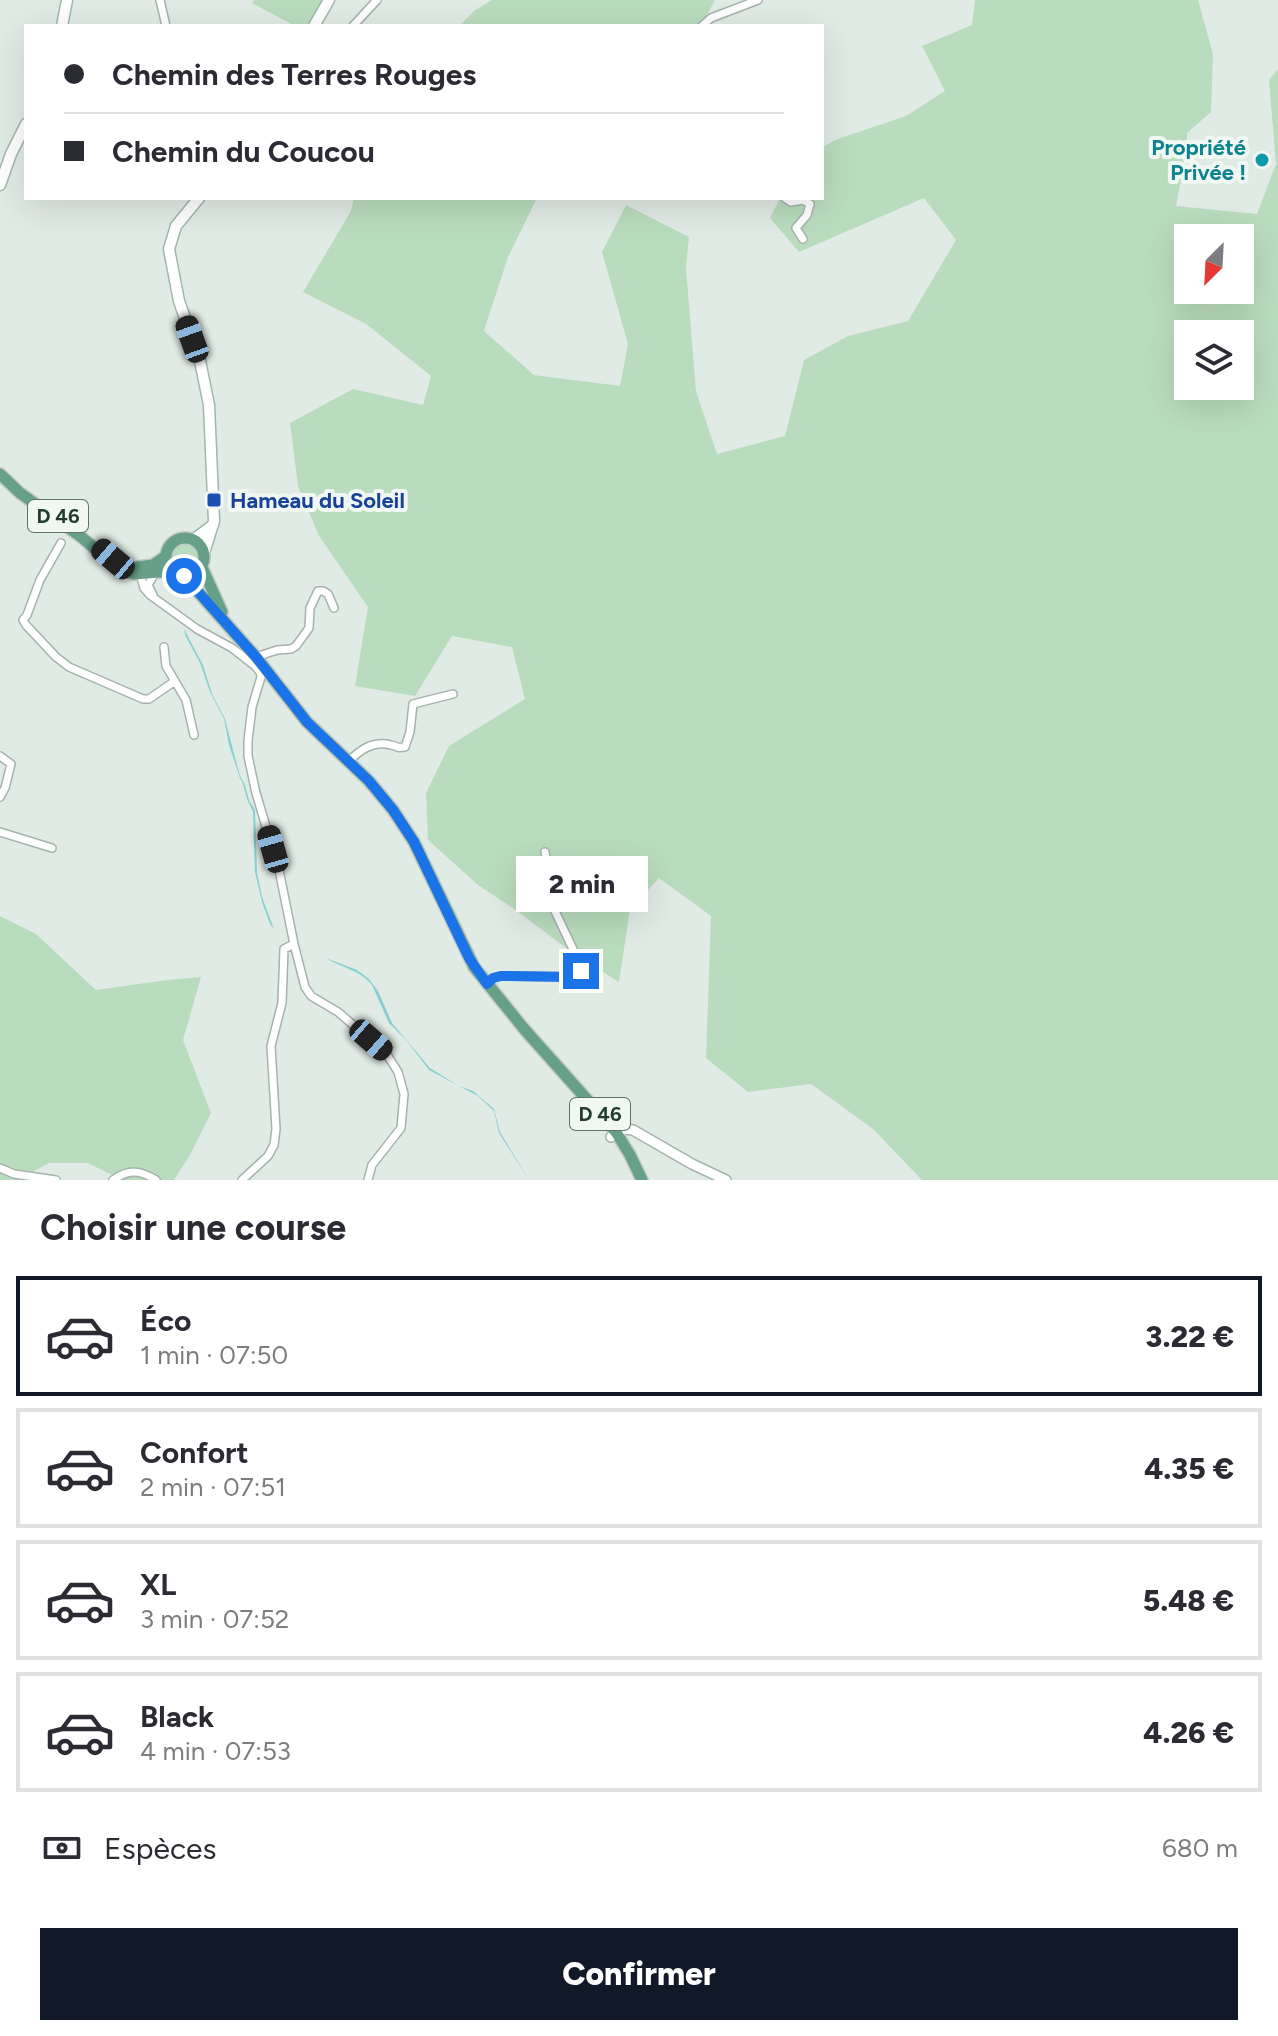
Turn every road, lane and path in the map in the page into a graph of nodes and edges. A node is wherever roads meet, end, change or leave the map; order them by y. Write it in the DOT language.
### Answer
graph roads {
  1 [pos="67,0"];
  2 [pos="160,0"];
  3 [pos="329,0"];
  4 [pos="377,0"];
  5 [pos="758,0"];
  6 [pos="319,23"];
  7 [pos="62,24"];
  8 [pos="166,24"];
  9 [pos="355,24"];
  10 [pos="704,24"];
  11 [pos="24,128"];
  12 [pos="0,185"];
  13 [pos="197,200"];
  14 [pos="803,200"];
  15 [pos="803,239"];
  16 [pos="0,468"];
  17 [pos="0,474"];
  18 [pos="59,520"];
  19 [pos="213,525"];
  20 [pos="80,536"];
  21 [pos="193,540"];
  22 [pos="61,543"];
  23 [pos="204,553"];
  24 [pos="166,556"];
  25 [pos="202,567"];
  26 [pos="148,571"];
  27 [pos="172,571"];
  28 [pos="184,576"];
  29 [pos="156,600"];
  30 [pos="334,608"];
  31 [pos="233,630"];
  32 [pos="164,647"];
  33 [pos="256,657"];
  34 [pos="175,681"];
  35 [pos="453,694"];
  36 [pos="194,735"];
  37 [pos="0,756"];
  38 [pos="348,762"];
  39 [pos="0,797"];
  40 [pos="0,832"];
  41 [pos="52,848"];
  42 [pos="545,852"];
  43 [pos="294,944"];
  44 [pos="487,984"];
  45 [pos="613,1135"];
  46 [pos="0,1168"];
  47 [pos="56,1180"];
  48 [pos="113,1180"];
  49 [pos="156,1180"];
  50 [pos="242,1180"];
  51 [pos="368,1180"];
  52 [pos="640,1180"];
  53 [pos="726,1180"];
  1 -- 7 [label="main road"];
  2 -- 8 [label="street"];
  3 -- 6 [label="main road"];
  4 -- 9 [label="street"];
  5 -- 10 [label="street"];
  11 -- 12 [label="main road"];
  13 -- 19 [label="main road"];
  14 -- 15 [label="street"];
  16 -- 26 [label="main road, D 46"];
  17 -- 18 [label="main road, D 46"];
  18 -- 20 [label="main road, D 46"];
  18 -- 22 [label="street"];
  19 -- 21 [label="main road"];
  19 -- 23 [label="main road"];
  20 -- 22 [label="street"];
  20 -- 26 [label="main road, D 46"];
  21 -- 23 [label="main road"];
  21 -- 24 [label="main road"];
  22 -- 34 [label="street"];
  23 -- 25 [label="main road"];
  24 -- 26 [label="main road"];
  24 -- 27 [label="main road"];
  25 -- 28 [label="main road"];
  25 -- 31 [label="main road, D 46"];
  26 -- 27 [label="main road, D 46"];
  26 -- 29 [label="street"];
  26 -- 29 [label="street"];
  27 -- 28 [label="main road"];
  28 -- 31 [label="main road, D 46"];
  29 -- 43 [label="street"];
  30 -- 33 [label="street"];
  31 -- 33 [label="main road, D 46"];
  32 -- 34 [label="street"];
  33 -- 38 [label="main road, D 46"];
  34 -- 36 [label="street"];
  35 -- 38 [label="street"];
  37 -- 39 [label="street"];
  38 -- 44 [label="main road, D 46"];
  40 -- 41 [label="street"];
  42 -- 44 [label="street"];
  43 -- 50 [label="street"];
  43 -- 51 [label="street"];
  44 -- 45 [label="main road, D 46"];
  45 -- 52 [label="main road, D 46"];
  45 -- 53 [label="street"];
  46 -- 47 [label="street"];
  48 -- 49 [label="street"];
}
